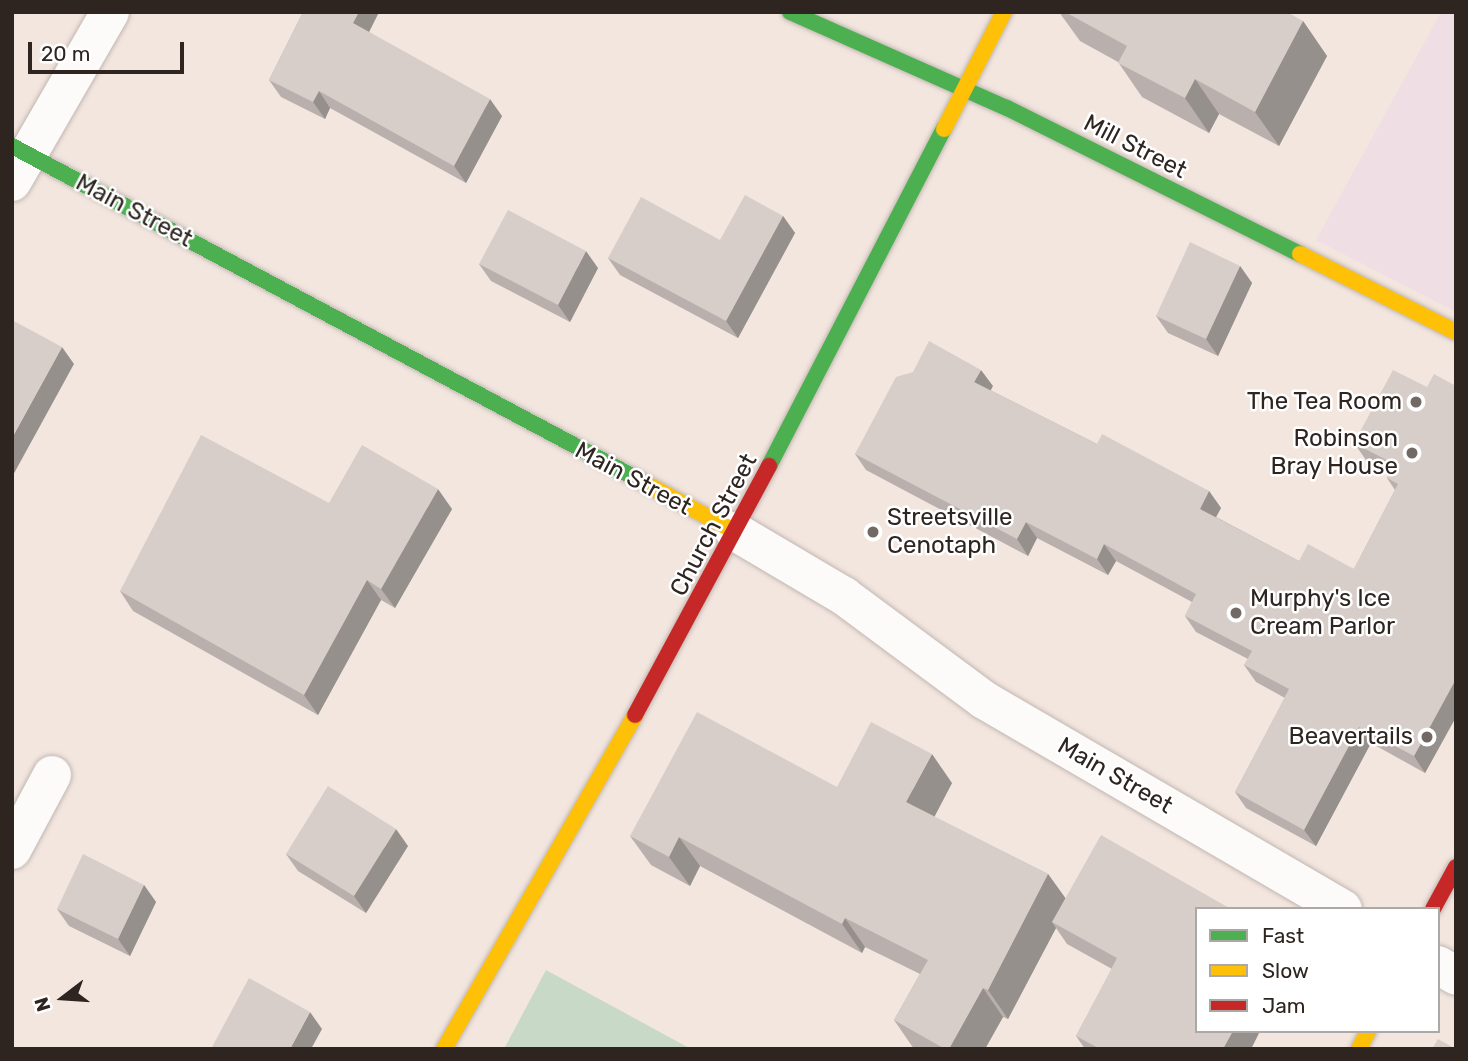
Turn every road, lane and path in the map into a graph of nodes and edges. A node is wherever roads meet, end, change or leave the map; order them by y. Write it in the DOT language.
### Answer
graph roads {
  1 [pos="110,12"];
  2 [pos="790,12"];
  3 [pos="1004,12"];
  4 [pos="967,90"];
  5 [pos="18,161"];
  6 [pos="1456,332"];
  7 [pos="734,531"];
  8 [pos="52,775"];
  9 [pos="12,850"];
  10 [pos="1456,867"];
  11 [pos="1340,907"];
  12 [pos="1434,907"];
  13 [pos="1440,966"];
  14 [pos="1456,976"];
  15 [pos="1367,1033"];
  16 [pos="444,1049"];
  17 [pos="1359,1049"];
  1 -- 5 [label="street"];
  2 -- 4 [label="street, Mill Street"];
  3 -- 4 [label="street, Church Street"];
  4 -- 6 [label="street, Mill Street"];
  4 -- 7 [label="street, Church Street"];
  5 -- 7 [label="street, Main Street"];
  7 -- 11 [label="street, Main Street"];
  7 -- 16 [label="street, Church Street"];
  8 -- 9 [label="street"];
  10 -- 12 [label="street"];
  13 -- 14 [label="street"];
  15 -- 17 [label="street"];
}
